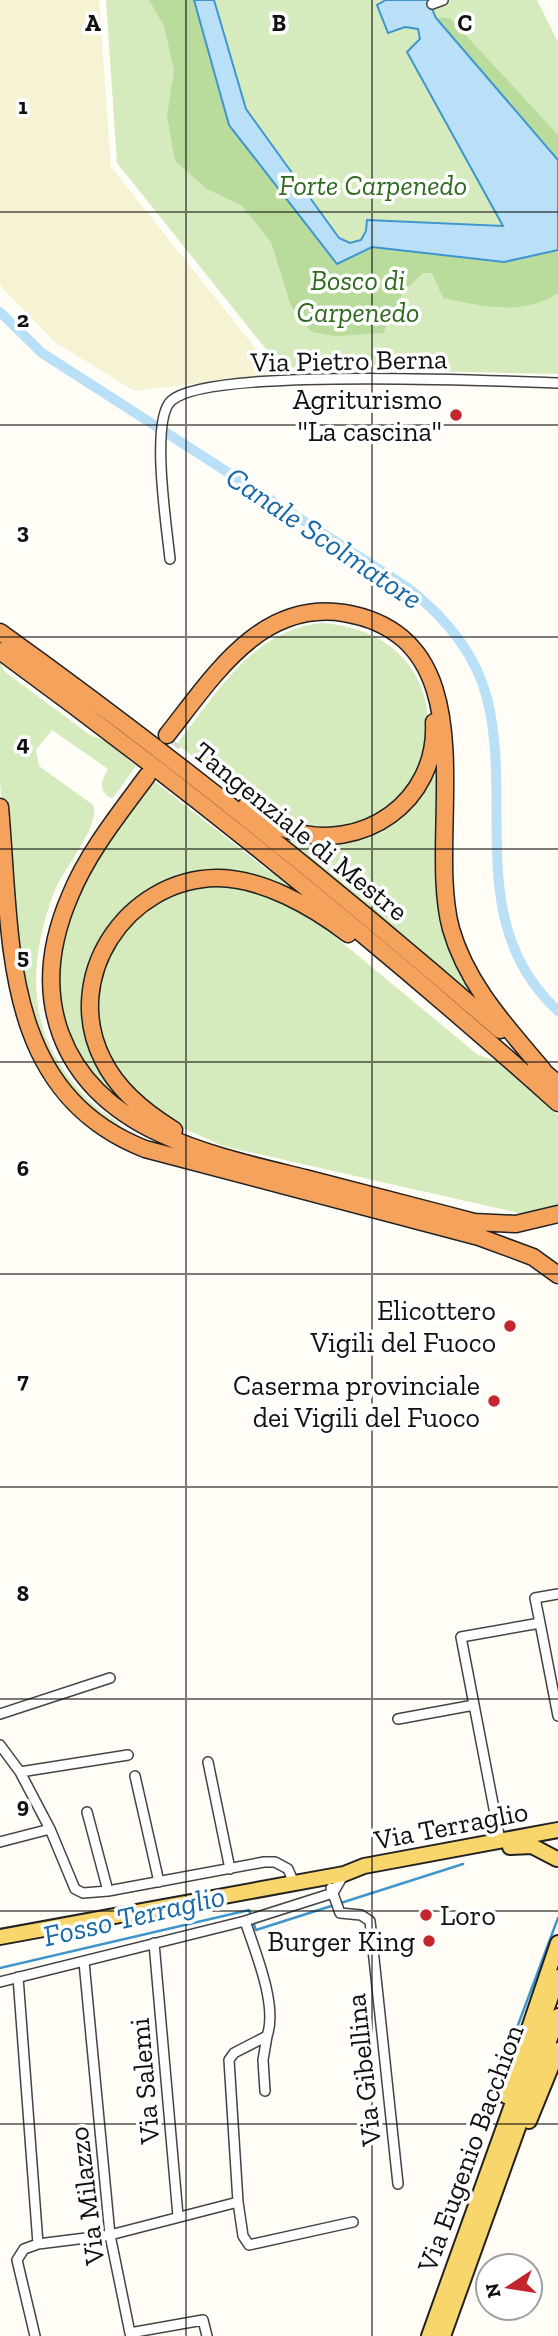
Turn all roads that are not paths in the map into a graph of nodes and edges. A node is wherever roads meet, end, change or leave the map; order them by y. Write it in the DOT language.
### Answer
graph roads {
  1 [pos="443,0"];
  2 [pos="432,4"];
  3 [pos="558,383"];
  4 [pos="170,559"];
  5 [pos="0,632"];
  6 [pos="0,651"];
  7 [pos="171,758"];
  8 [pos="0,807"];
  9 [pos="464,1019"];
  10 [pos="542,1070"];
  11 [pos="558,1084"];
  12 [pos="558,1102"];
  13 [pos="233,1160"];
  14 [pos="248,1177"];
  15 [pos="558,1214"];
  16 [pos="558,1275"];
  17 [pos="558,1594"];
  18 [pos="540,1623"];
  19 [pos="110,1678"];
  20 [pos="474,1705"];
  21 [pos="0,1714"];
  22 [pos="558,1716"];
  23 [pos="398,1720"];
  24 [pos="0,1745"];
  25 [pos="128,1755"];
  26 [pos="208,1762"];
  27 [pos="20,1772"];
  28 [pos="135,1776"];
  29 [pos="87,1812"];
  30 [pos="558,1821"];
  31 [pos="50,1829"];
  32 [pos="558,1832"];
  33 [pos="500,1840"];
  34 [pos="0,1842"];
  35 [pos="558,1860"];
  36 [pos="230,1868"];
  37 [pos="349,1873"];
  38 [pos="328,1877"];
  39 [pos="159,1882"];
  40 [pos="294,1883"];
  41 [pos="108,1891"];
  42 [pos="334,1900"];
  43 [pos="249,1920"];
  44 [pos="0,1937"];
  45 [pos="154,1942"];
  46 [pos="558,1942"];
  47 [pos="84,1962"];
  48 [pos="18,1977"];
  49 [pos="558,1977"];
  50 [pos="0,1982"];
  51 [pos="558,2016"];
  52 [pos="267,2036"];
  53 [pos="558,2050"];
  54 [pos="265,2091"];
  55 [pos="499,2162"];
  56 [pos="398,2184"];
  57 [pos="238,2202"];
  58 [pos="178,2216"];
  59 [pos="354,2222"];
  60 [pos="110,2235"];
  61 [pos="38,2244"];
  62 [pos="35,2336"];
  63 [pos="207,2336"];
  64 [pos="429,2336"];
  65 [pos="443,2336"];
  1 -- 2 [label="street"];
  3 -- 4 [label="street, Via Pietro Berna"];
  5 -- 7 [label="highway, Tangenziale di Mestre"];
  6 -- 9 [label="highway, Tangenziale di Mestre"];
  7 -- 10 [label="highway, Tangenziale di Mestre"];
  7 -- 10 [label="highway"];
  8 -- 14 [label="highway"];
  9 -- 12 [label="highway, Tangenziale di Mestre"];
  9 -- 13 [label="highway"];
  10 -- 11 [label="highway, Tangenziale di Mestre"];
  13 -- 14 [label="highway"];
  13 -- 15 [label="highway"];
  14 -- 16 [label="highway"];
  17 -- 18 [label="street"];
  18 -- 20 [label="street"];
  18 -- 22 [label="street"];
  19 -- 21 [label="street"];
  20 -- 23 [label="street"];
  20 -- 33 [label="street"];
  24 -- 27 [label="street"];
  25 -- 27 [label="street"];
  26 -- 36 [label="street"];
  27 -- 31 [label="street"];
  28 -- 39 [label="street"];
  29 -- 41 [label="street"];
  30 -- 33 [label="main road"];
  31 -- 34 [label="street"];
  31 -- 41 [label="street"];
  32 -- 33 [label="main road, Via Terraglio"];
  32 -- 35 [label="main road"];
  33 -- 37 [label="main road, Via Terraglio"];
  35 -- 37 [label="main road, Via Terraglio"];
  36 -- 39 [label="street"];
  36 -- 40 [label="street"];
  37 -- 38 [label="main road, Via Terraglio"];
  37 -- 42 [label="street"];
  38 -- 40 [label="main road, Via Terraglio"];
  38 -- 42 [label="street"];
  39 -- 41 [label="street"];
  40 -- 44 [label="main road, Via Terraglio"];
  42 -- 43 [label="street"];
  42 -- 56 [label="street, Via Gibellina"];
  43 -- 45 [label="street"];
  43 -- 52 [label="street"];
  45 -- 47 [label="street"];
  45 -- 58 [label="street, Via Salemi"];
  46 -- 55 [label="main road"];
  47 -- 48 [label="street"];
  47 -- 60 [label="street, Via Milazzo"];
  48 -- 50 [label="street"];
  48 -- 61 [label="street"];
  49 -- 55 [label="main road, Via Eugenio Bacchion"];
  51 -- 55 [label="main road, Via Eugenio Bacchion"];
  52 -- 54 [label="street"];
  52 -- 57 [label="street"];
  53 -- 55 [label="main road"];
  55 -- 64 [label="main road, Via Eugenio Bacchion"];
  55 -- 65 [label="main road, Via Eugenio Bacchion"];
  57 -- 58 [label="street"];
  57 -- 59 [label="street"];
  58 -- 60 [label="street"];
  60 -- 61 [label="street"];
  60 -- 63 [label="street, Via Milazzo"];
  61 -- 62 [label="street"];
}
